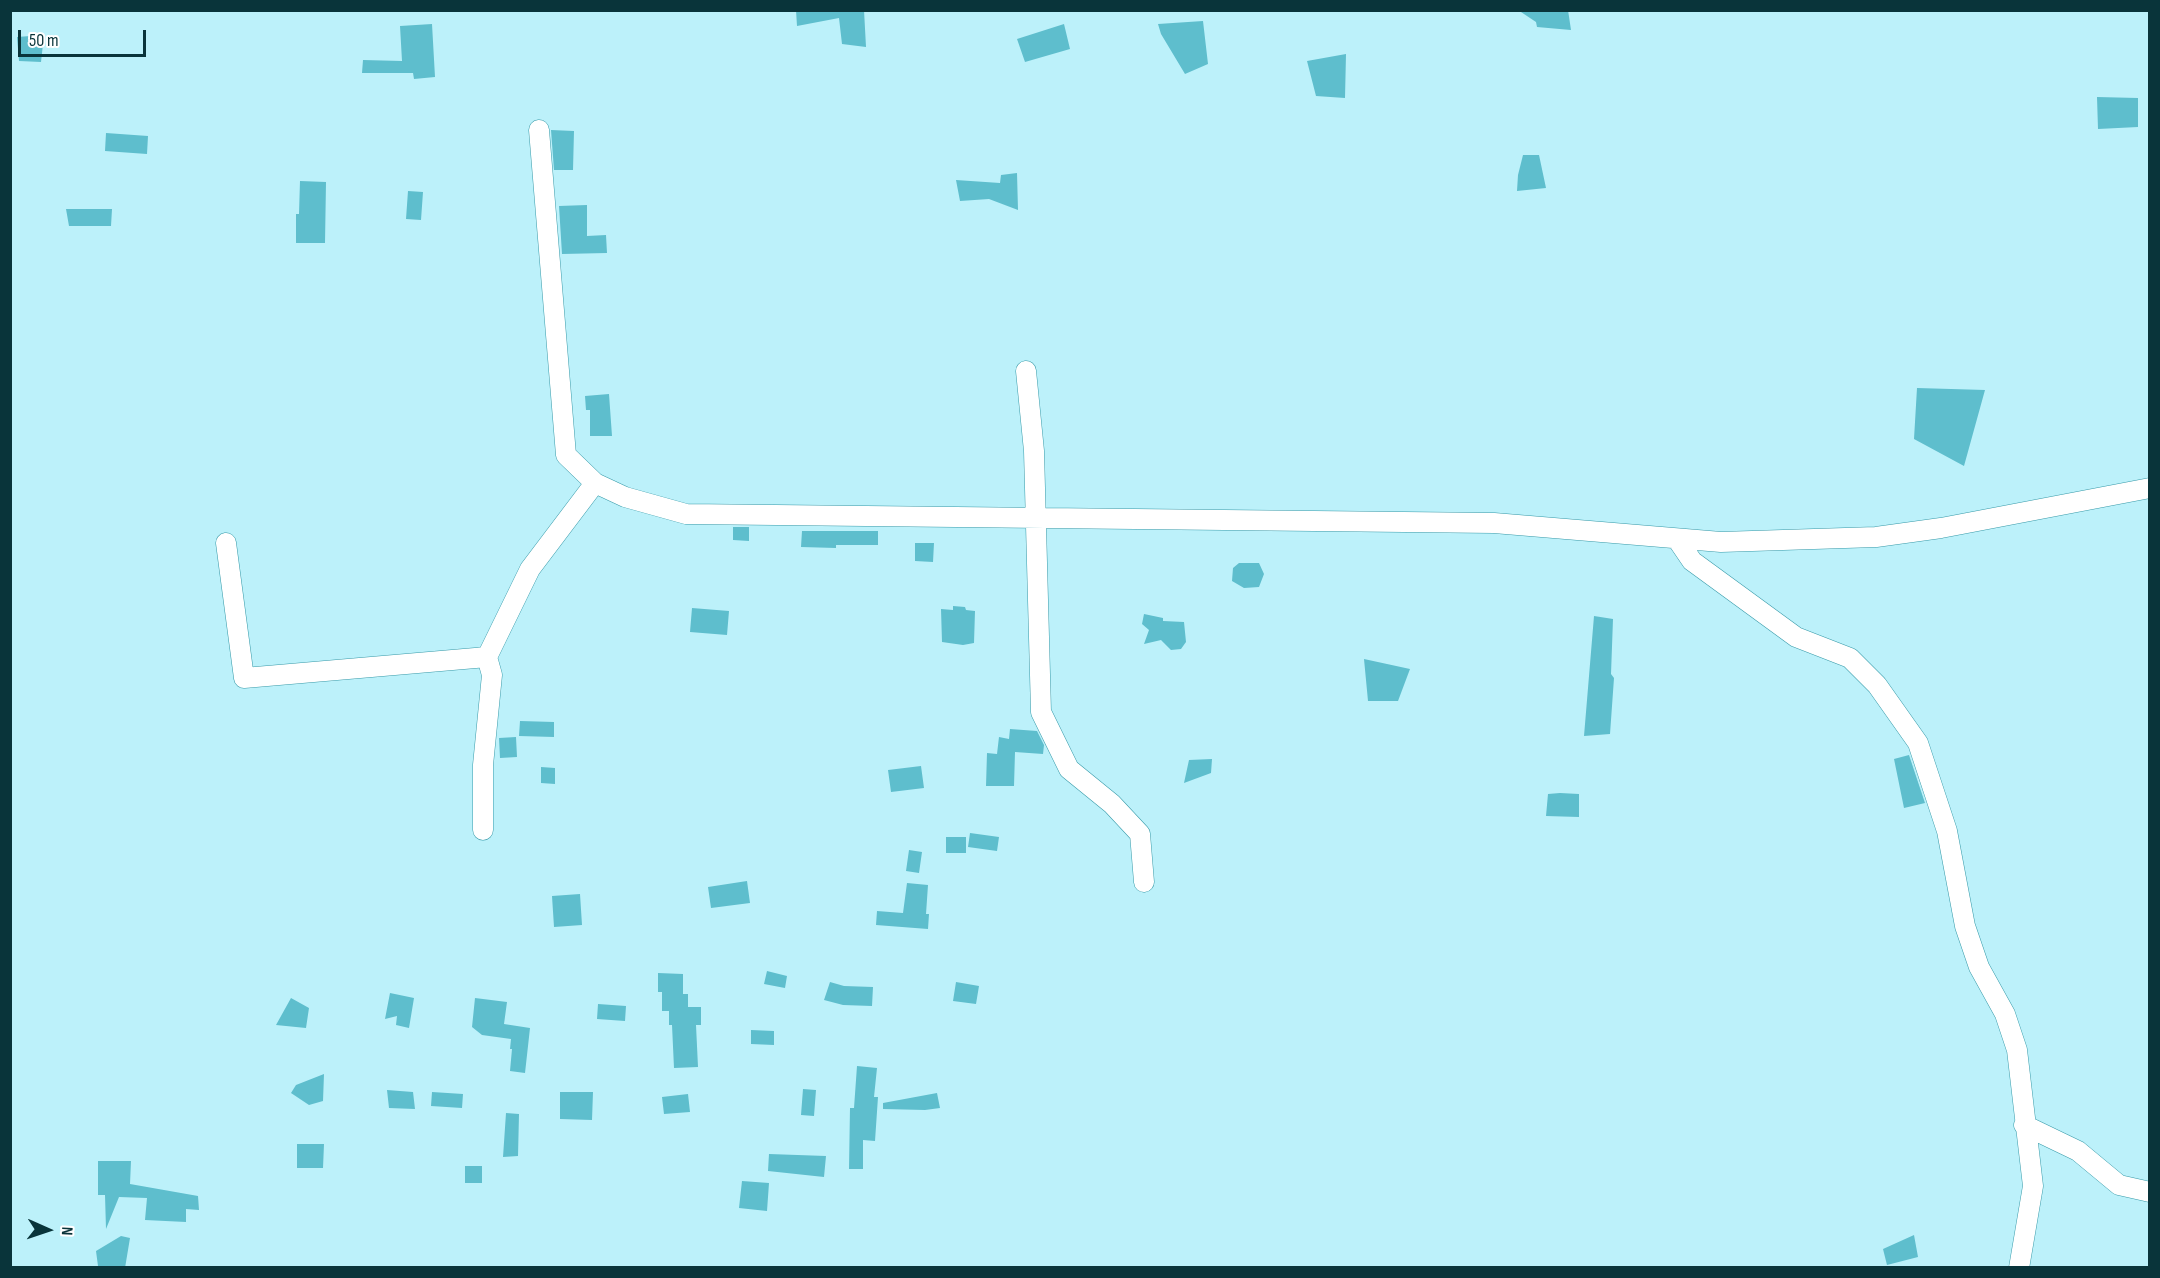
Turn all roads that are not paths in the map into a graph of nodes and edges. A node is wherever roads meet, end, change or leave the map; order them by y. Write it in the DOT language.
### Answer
graph roads {
  1 [pos="539,130"];
  2 [pos="1026,371"];
  3 [pos="595,483"];
  4 [pos="2150,488"];
  5 [pos="1036,518"];
  6 [pos="1677,539"];
  7 [pos="226,543"];
  8 [pos="488,657"];
  9 [pos="483,830"];
  10 [pos="1144,882"];
  11 [pos="2024,1125"];
  12 [pos="2150,1192"];
  13 [pos="2019,1268"];
  1 -- 3 [label="street"];
  2 -- 5 [label="street"];
  3 -- 5 [label="street"];
  3 -- 8 [label="street"];
  4 -- 6 [label="street"];
  5 -- 6 [label="street"];
  5 -- 10 [label="street"];
  6 -- 11 [label="street"];
  7 -- 8 [label="street"];
  8 -- 9 [label="street"];
  11 -- 12 [label="street"];
  11 -- 13 [label="street"];
}
